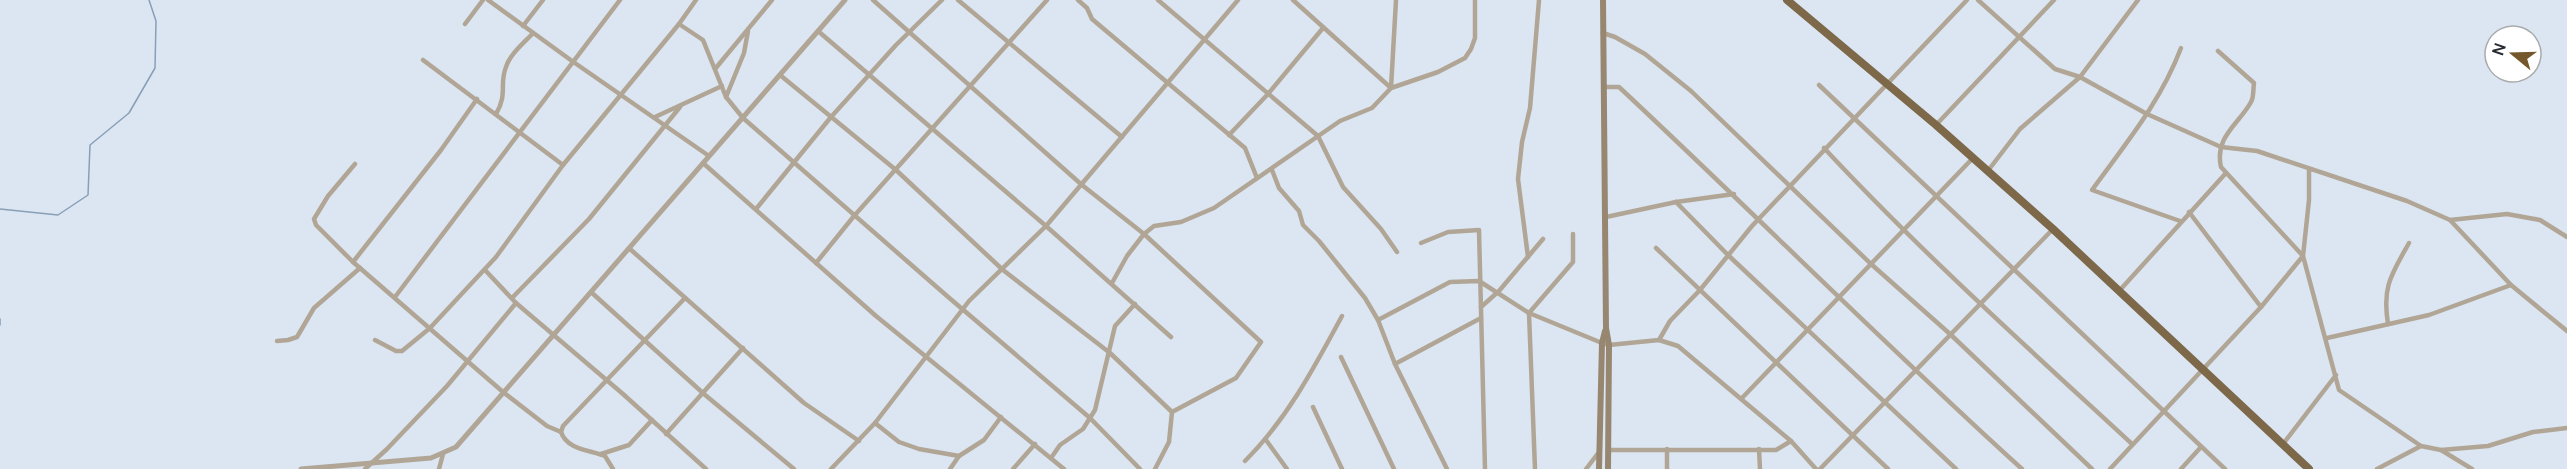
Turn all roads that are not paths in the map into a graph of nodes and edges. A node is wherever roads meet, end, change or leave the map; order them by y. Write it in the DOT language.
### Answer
graph roads {
  1 [pos="483,0"];
  2 [pos="488,0"];
  3 [pos="543,0"];
  4 [pos="620,0"];
  5 [pos="772,0"];
  6 [pos="845,0"];
  7 [pos="873,0"];
  8 [pos="942,0"];
  9 [pos="958,0"];
  10 [pos="1047,0"];
  11 [pos="1078,0"];
  12 [pos="1158,0"];
  13 [pos="1238,0"];
  14 [pos="1293,0"];
  15 [pos="1396,0"];
  16 [pos="1475,0"];
  17 [pos="1539,0"];
  18 [pos="1603,0"];
  19 [pos="1787,0"];
  20 [pos="1968,0"];
  21 [pos="1978,0"];
  22 [pos="2054,0"];
  23 [pos="2138,0"];
  24 [pos="692,1"];
  25 [pos="465,24"];
  26 [pos="680,24"];
  27 [pos="523,26"];
  28 [pos="1323,28"];
  29 [pos="748,30"];
  30 [pos="818,31"];
  31 [pos="910,32"];
  32 [pos="533,33"];
  33 [pos="1603,33"];
  34 [pos="2020,38"];
  35 [pos="1204,40"];
  36 [pos="1008,42"];
  37 [pos="2181,48"];
  38 [pos="2218,51"];
  39 [pos="423,60"];
  40 [pos="572,61"];
  41 [pos="716,69"];
  42 [pos="780,75"];
  43 [pos="870,76"];
  44 [pos="2080,78"];
  45 [pos="1170,83"];
  46 [pos="1819,85"];
  47 [pos="722,86"];
  48 [pos="1888,86"];
  49 [pos="969,87"];
  50 [pos="1605,87"];
  51 [pos="1391,88"];
  52 [pos="619,94"];
  53 [pos="1268,94"];
  54 [pos="726,97"];
  55 [pos="477,99"];
  56 [pos="680,107"];
  57 [pos="496,114"];
  58 [pos="2148,114"];
  59 [pos="655,117"];
  60 [pos="831,117"];
  61 [pos="743,118"];
  62 [pos="1854,119"];
  63 [pos="666,124"];
  64 [pos="1936,125"];
  65 [pos="932,128"];
  66 [pos="520,133"];
  67 [pos="1229,135"];
  68 [pos="1318,136"];
  69 [pos="1122,137"];
  70 [pos="2221,147"];
  71 [pos="1824,148"];
  72 [pos="709,156"];
  73 [pos="1972,159"];
  74 [pos="703,163"];
  75 [pos="793,163"];
  76 [pos="356,164"];
  77 [pos="562,165"];
  78 [pos="896,170"];
  79 [pos="1272,170"];
  80 [pos="2309,170"];
  81 [pos="1987,172"];
  82 [pos="2226,173"];
  83 [pos="1257,178"];
  84 [pos="1082,185"];
  85 [pos="1791,185"];
  86 [pos="1734,194"];
  87 [pos="1934,196"];
  88 [pos="1676,202"];
  89 [pos="756,209"];
  90 [pos="2189,212"];
  91 [pos="854,216"];
  92 [pos="1606,217"];
  93 [pos="1759,218"];
  94 [pos="2450,220"];
  95 [pos="2180,222"];
  96 [pos="1046,226"];
  97 [pos="1904,228"];
  98 [pos="2053,229"];
  99 [pos="1144,234"];
  100 [pos="1573,234"];
  101 [pos="2567,237"];
  102 [pos="1543,239"];
  103 [pos="1421,243"];
  104 [pos="2409,243"];
  105 [pos="1656,248"];
  106 [pos="630,249"];
  107 [pos="1397,252"];
  108 [pos="1729,256"];
  109 [pos="2303,256"];
  110 [pos="1528,257"];
  111 [pos="353,262"];
  112 [pos="816,263"];
  113 [pos="1871,264"];
  114 [pos="360,268"];
  115 [pos="2012,268"];
  116 [pos="485,270"];
  117 [pos="1003,270"];
  118 [pos="1479,281"];
  119 [pos="1112,283"];
  120 [pos="2511,285"];
  121 [pos="1700,290"];
  122 [pos="2120,290"];
  123 [pos="591,291"];
  124 [pos="1499,291"];
  125 [pos="1840,296"];
  126 [pos="395,297"];
  127 [pos="685,298"];
  128 [pos="514,301"];
  129 [pos="1979,303"];
  130 [pos="1135,304"];
  131 [pos="2261,307"];
  132 [pos="1481,308"];
  133 [pos="963,309"];
  134 [pos="1529,313"];
  135 [pos="1342,316"];
  136 [pos="1481,318"];
  137 [pos="1378,320"];
  138 [pos="2388,324"];
  139 [pos="430,328"];
  140 [pos="1606,328"];
  141 [pos="1807,329"];
  142 [pos="2567,331"];
  143 [pos="554,334"];
  144 [pos="1950,334"];
  145 [pos="1171,337"];
  146 [pos="2327,338"];
  147 [pos="277,340"];
  148 [pos="375,340"];
  149 [pos="1659,340"];
  150 [pos="644,341"];
  151 [pos="1602,343"];
  152 [pos="1609,345"];
  153 [pos="743,348"];
  154 [pos="1110,353"];
  155 [pos="1341,357"];
  156 [pos="926,358"];
  157 [pos="467,361"];
  158 [pos="1778,362"];
  159 [pos="1395,364"];
  160 [pos="2203,370"];
  161 [pos="1914,371"];
  162 [pos="2336,375"];
  163 [pos="606,380"];
  164 [pos="503,392"];
  165 [pos="704,394"];
  166 [pos="1742,399"];
  167 [pos="1884,403"];
  168 [pos="1313,406"];
  169 [pos="1172,412"];
  170 [pos="2163,412"];
  171 [pos="1001,417"];
  172 [pos="1090,418"];
  173 [pos="652,420"];
  174 [pos="875,423"];
  175 [pos="2567,428"];
  176 [pos="561,432"];
  177 [pos="666,434"];
  178 [pos="1853,435"];
  179 [pos="1266,440"];
  180 [pos="859,441"];
  181 [pos="1791,441"];
  182 [pos="1035,444"];
  183 [pos="2132,444"];
  184 [pos="2283,444"];
  185 [pos="2421,446"];
  186 [pos="2201,447"];
  187 [pos="1667,449"];
  188 [pos="1759,449"];
  189 [pos="1608,450"];
  190 [pos="2441,450"];
  191 [pos="1599,452"];
  192 [pos="443,454"];
  193 [pos="601,454"];
  194 [pos="959,456"];
  195 [pos="1051,458"];
  196 [pos="1245,461"];
  197 [pos="370,464"];
  198 [pos="302,469"];
  199 [pos="365,469"];
  200 [pos="439,469"];
  201 [pos="613,469"];
  202 [pos="706,469"];
  203 [pos="794,469"];
  204 [pos="831,469"];
  205 [pos="950,469"];
  206 [pos="1013,469"];
  207 [pos="1064,469"];
  208 [pos="1140,469"];
  209 [pos="1155,469"];
  210 [pos="1287,469"];
  211 [pos="1342,469"];
  212 [pos="1394,469"];
  213 [pos="1447,469"];
  214 [pos="1485,469"];
  215 [pos="1535,469"];
  216 [pos="1586,469"];
  217 [pos="1599,469"];
  218 [pos="1608,469"];
  219 [pos="1667,469"];
  220 [pos="1760,469"];
  221 [pos="1818,469"];
  222 [pos="1888,469"];
  223 [pos="1956,469"];
  224 [pos="2022,469"];
  225 [pos="2092,469"];
  226 [pos="2110,469"];
  227 [pos="2181,469"];
  228 [pos="2225,469"];
  229 [pos="2309,469"];
  230 [pos="2377,469"];
  231 [pos="2472,469"];
  1 -- 25 [label="street"];
  2 -- 27 [label="street"];
  3 -- 27 [label="street"];
  4 -- 40 [label="street"];
  5 -- 29 [label="street"];
  6 -- 30 [label="street"];
  7 -- 31 [label="street"];
  8 -- 31 [label="street"];
  9 -- 36 [label="street"];
  10 -- 36 [label="street"];
  11 -- 45 [label="street"];
  12 -- 35 [label="street"];
  13 -- 35 [label="street"];
  14 -- 28 [label="street"];
  15 -- 51 [label="street"];
  16 -- 51 [label="street"];
  17 -- 110 [label="street"];
  18 -- 33 [label="main road"];
  19 -- 48 [label="highway"];
  20 -- 48 [label="street"];
  21 -- 34 [label="street"];
  22 -- 34 [label="street"];
  23 -- 44 [label="street"];
  24 -- 26 [label="street"];
  26 -- 41 [label="street"];
  26 -- 52 [label="street"];
  27 -- 32 [label="street"];
  28 -- 51 [label="street"];
  28 -- 53 [label="street"];
  29 -- 41 [label="street"];
  29 -- 54 [label="street"];
  30 -- 42 [label="street"];
  30 -- 43 [label="street"];
  31 -- 43 [label="street"];
  31 -- 49 [label="street"];
  32 -- 40 [label="street"];
  32 -- 57 [label="street"];
  33 -- 50 [label="main road"];
  33 -- 85 [label="street"];
  34 -- 44 [label="street"];
  34 -- 64 [label="street"];
  35 -- 45 [label="street"];
  35 -- 53 [label="street"];
  36 -- 49 [label="street"];
  36 -- 69 [label="street"];
  37 -- 58 [label="street"];
  38 -- 70 [label="street"];
  39 -- 55 [label="street"];
  40 -- 52 [label="street"];
  40 -- 66 [label="street"];
  41 -- 47 [label="street"];
  42 -- 60 [label="street"];
  42 -- 61 [label="street"];
  43 -- 60 [label="street"];
  43 -- 65 [label="street"];
  44 -- 58 [label="street"];
  44 -- 81 [label="street"];
  45 -- 67 [label="street"];
  45 -- 69 [label="street"];
  46 -- 62 [label="street"];
  47 -- 54 [label="street"];
  47 -- 56 [label="street"];
  48 -- 62 [label="street"];
  48 -- 64 [label="highway"];
  49 -- 65 [label="street"];
  49 -- 84 [label="street"];
  50 -- 86 [label="street"];
  50 -- 92 [label="main road"];
  51 -- 68 [label="street"];
  52 -- 59 [label="street"];
  52 -- 77 [label="street"];
  53 -- 67 [label="street"];
  53 -- 68 [label="street"];
  54 -- 61 [label="street"];
  55 -- 57 [label="street"];
  55 -- 111 [label="street"];
  56 -- 59 [label="street"];
  56 -- 63 [label="street"];
  57 -- 66 [label="street"];
  58 -- 70 [label="street"];
  58 -- 95 [label="street"];
  59 -- 63 [label="street"];
  60 -- 75 [label="street"];
  60 -- 78 [label="street"];
  61 -- 72 [label="street"];
  61 -- 75 [label="street"];
  62 -- 71 [label="street"];
  62 -- 87 [label="street"];
  63 -- 72 [label="street"];
  63 -- 128 [label="street"];
  64 -- 73 [label="highway"];
  65 -- 78 [label="street"];
  65 -- 96 [label="street"];
  66 -- 77 [label="street"];
  66 -- 126 [label="street"];
  67 -- 83 [label="street"];
  68 -- 79 [label="street"];
  68 -- 107 [label="street"];
  69 -- 84 [label="street"];
  70 -- 80 [label="street"];
  70 -- 82 [label="street"];
  71 -- 85 [label="street"];
  71 -- 97 [label="street"];
  72 -- 74 [label="street"];
  73 -- 81 [label="highway"];
  73 -- 87 [label="street"];
  74 -- 89 [label="street"];
  74 -- 106 [label="street"];
  75 -- 89 [label="street"];
  75 -- 91 [label="street"];
  76 -- 111 [label="street"];
  77 -- 116 [label="street"];
  78 -- 91 [label="street"];
  78 -- 117 [label="street"];
  79 -- 83 [label="street"];
  79 -- 137 [label="street"];
  80 -- 94 [label="street"];
  80 -- 109 [label="street"];
  81 -- 98 [label="highway"];
  82 -- 90 [label="street"];
  82 -- 109 [label="street"];
  83 -- 99 [label="street"];
  84 -- 96 [label="street"];
  84 -- 99 [label="street"];
  85 -- 93 [label="street"];
  85 -- 113 [label="street"];
  86 -- 88 [label="street"];
  86 -- 93 [label="street"];
  87 -- 97 [label="street"];
  87 -- 115 [label="street"];
  88 -- 92 [label="street"];
  88 -- 108 [label="street"];
  89 -- 112 [label="street"];
  90 -- 95 [label="street"];
  90 -- 131 [label="street"];
  91 -- 112 [label="street"];
  91 -- 133 [label="street"];
  92 -- 140 [label="main road"];
  93 -- 108 [label="street"];
  93 -- 125 [label="street"];
  94 -- 101 [label="street"];
  94 -- 120 [label="street"];
  95 -- 122 [label="street"];
  96 -- 117 [label="street"];
  96 -- 119 [label="street"];
  97 -- 113 [label="street"];
  97 -- 129 [label="street"];
  98 -- 115 [label="street"];
  98 -- 122 [label="highway"];
  99 -- 119 [label="street"];
  99 -- 169 [label="street"];
  100 -- 134 [label="street"];
  102 -- 110 [label="street"];
  103 -- 118 [label="street"];
  104 -- 138 [label="street"];
  105 -- 121 [label="street"];
  106 -- 123 [label="street"];
  106 -- 127 [label="street"];
  108 -- 121 [label="street"];
  108 -- 141 [label="street"];
  109 -- 131 [label="street"];
  109 -- 146 [label="street"];
  110 -- 124 [label="street"];
  111 -- 114 [label="street"];
  112 -- 156 [label="street"];
  113 -- 125 [label="street"];
  113 -- 144 [label="street"];
  114 -- 126 [label="street"];
  114 -- 147 [label="street"];
  115 -- 129 [label="street"];
  115 -- 170 [label="street"];
  116 -- 128 [label="street"];
  116 -- 139 [label="street"];
  117 -- 133 [label="street"];
  117 -- 154 [label="street"];
  118 -- 124 [label="street"];
  118 -- 132 [label="street"];
  118 -- 137 [label="street"];
  119 -- 130 [label="street"];
  120 -- 138 [label="street"];
  120 -- 142 [label="street"];
  121 -- 149 [label="street"];
  121 -- 158 [label="street"];
  122 -- 160 [label="highway"];
  123 -- 143 [label="street"];
  123 -- 150 [label="street"];
  124 -- 132 [label="street"];
  124 -- 134 [label="street"];
  125 -- 141 [label="street"];
  125 -- 161 [label="street"];
  126 -- 139 [label="street"];
  127 -- 150 [label="street"];
  127 -- 153 [label="street"];
  128 -- 143 [label="street"];
  128 -- 157 [label="street"];
  129 -- 144 [label="street"];
  129 -- 183 [label="street"];
  130 -- 145 [label="street"];
  130 -- 154 [label="street"];
  131 -- 160 [label="street"];
  132 -- 136 [label="street"];
  133 -- 156 [label="street"];
  133 -- 172 [label="street"];
  134 -- 151 [label="street"];
  134 -- 215 [label="street"];
  135 -- 179 [label="street"];
  136 -- 159 [label="street"];
  136 -- 214 [label="street"];
  137 -- 159 [label="street"];
  138 -- 146 [label="street"];
  139 -- 148 [label="street"];
  139 -- 157 [label="street"];
  140 -- 151 [label="main road"];
  140 -- 152 [label="main road"];
  141 -- 158 [label="street"];
  141 -- 167 [label="street"];
  143 -- 163 [label="street"];
  143 -- 164 [label="street"];
  144 -- 161 [label="street"];
  144 -- 225 [label="street"];
  146 -- 162 [label="street"];
  149 -- 152 [label="street"];
  149 -- 166 [label="street"];
  150 -- 163 [label="street"];
  150 -- 165 [label="street"];
  151 -- 152 [label="street"];
  151 -- 191 [label="main road"];
  152 -- 189 [label="main road"];
  153 -- 165 [label="street"];
  153 -- 180 [label="street"];
  154 -- 169 [label="street"];
  154 -- 172 [label="street"];
  155 -- 212 [label="street"];
  156 -- 171 [label="street"];
  156 -- 174 [label="street"];
  157 -- 164 [label="street"];
  157 -- 197 [label="street"];
  158 -- 166 [label="street"];
  158 -- 178 [label="street"];
  159 -- 213 [label="street"];
  160 -- 170 [label="street"];
  160 -- 184 [label="highway"];
  161 -- 167 [label="street"];
  161 -- 224 [label="street"];
  162 -- 184 [label="street"];
  162 -- 185 [label="street"];
  163 -- 173 [label="street"];
  163 -- 176 [label="street"];
  164 -- 176 [label="street"];
  164 -- 192 [label="street"];
  165 -- 177 [label="street"];
  165 -- 203 [label="street"];
  166 -- 181 [label="street"];
  167 -- 178 [label="street"];
  167 -- 223 [label="street"];
  168 -- 211 [label="street"];
  169 -- 209 [label="street"];
  170 -- 183 [label="street"];
  170 -- 186 [label="street"];
  171 -- 182 [label="street"];
  171 -- 194 [label="street"];
  172 -- 195 [label="street"];
  172 -- 208 [label="street"];
  173 -- 177 [label="street"];
  173 -- 193 [label="street"];
  174 -- 180 [label="street"];
  174 -- 194 [label="street"];
  175 -- 190 [label="street"];
  176 -- 193 [label="street"];
  177 -- 202 [label="street"];
  178 -- 221 [label="street"];
  178 -- 222 [label="street"];
  179 -- 196 [label="street"];
  179 -- 210 [label="street"];
  180 -- 204 [label="street"];
  181 -- 188 [label="street"];
  181 -- 221 [label="street"];
  182 -- 195 [label="street"];
  182 -- 206 [label="street"];
  183 -- 226 [label="street"];
  184 -- 229 [label="highway"];
  185 -- 190 [label="street"];
  185 -- 230 [label="street"];
  186 -- 227 [label="street"];
  186 -- 228 [label="street"];
  187 -- 188 [label="street"];
  187 -- 189 [label="street"];
  187 -- 219 [label="street"];
  188 -- 220 [label="street"];
  189 -- 218 [label="main road"];
  190 -- 231 [label="street"];
  191 -- 216 [label="street"];
  191 -- 217 [label="main road"];
  192 -- 197 [label="street"];
  192 -- 200 [label="street"];
  193 -- 201 [label="street"];
  194 -- 205 [label="street"];
  195 -- 207 [label="street"];
  197 -- 198 [label="street"];
  197 -- 199 [label="street"];
}
